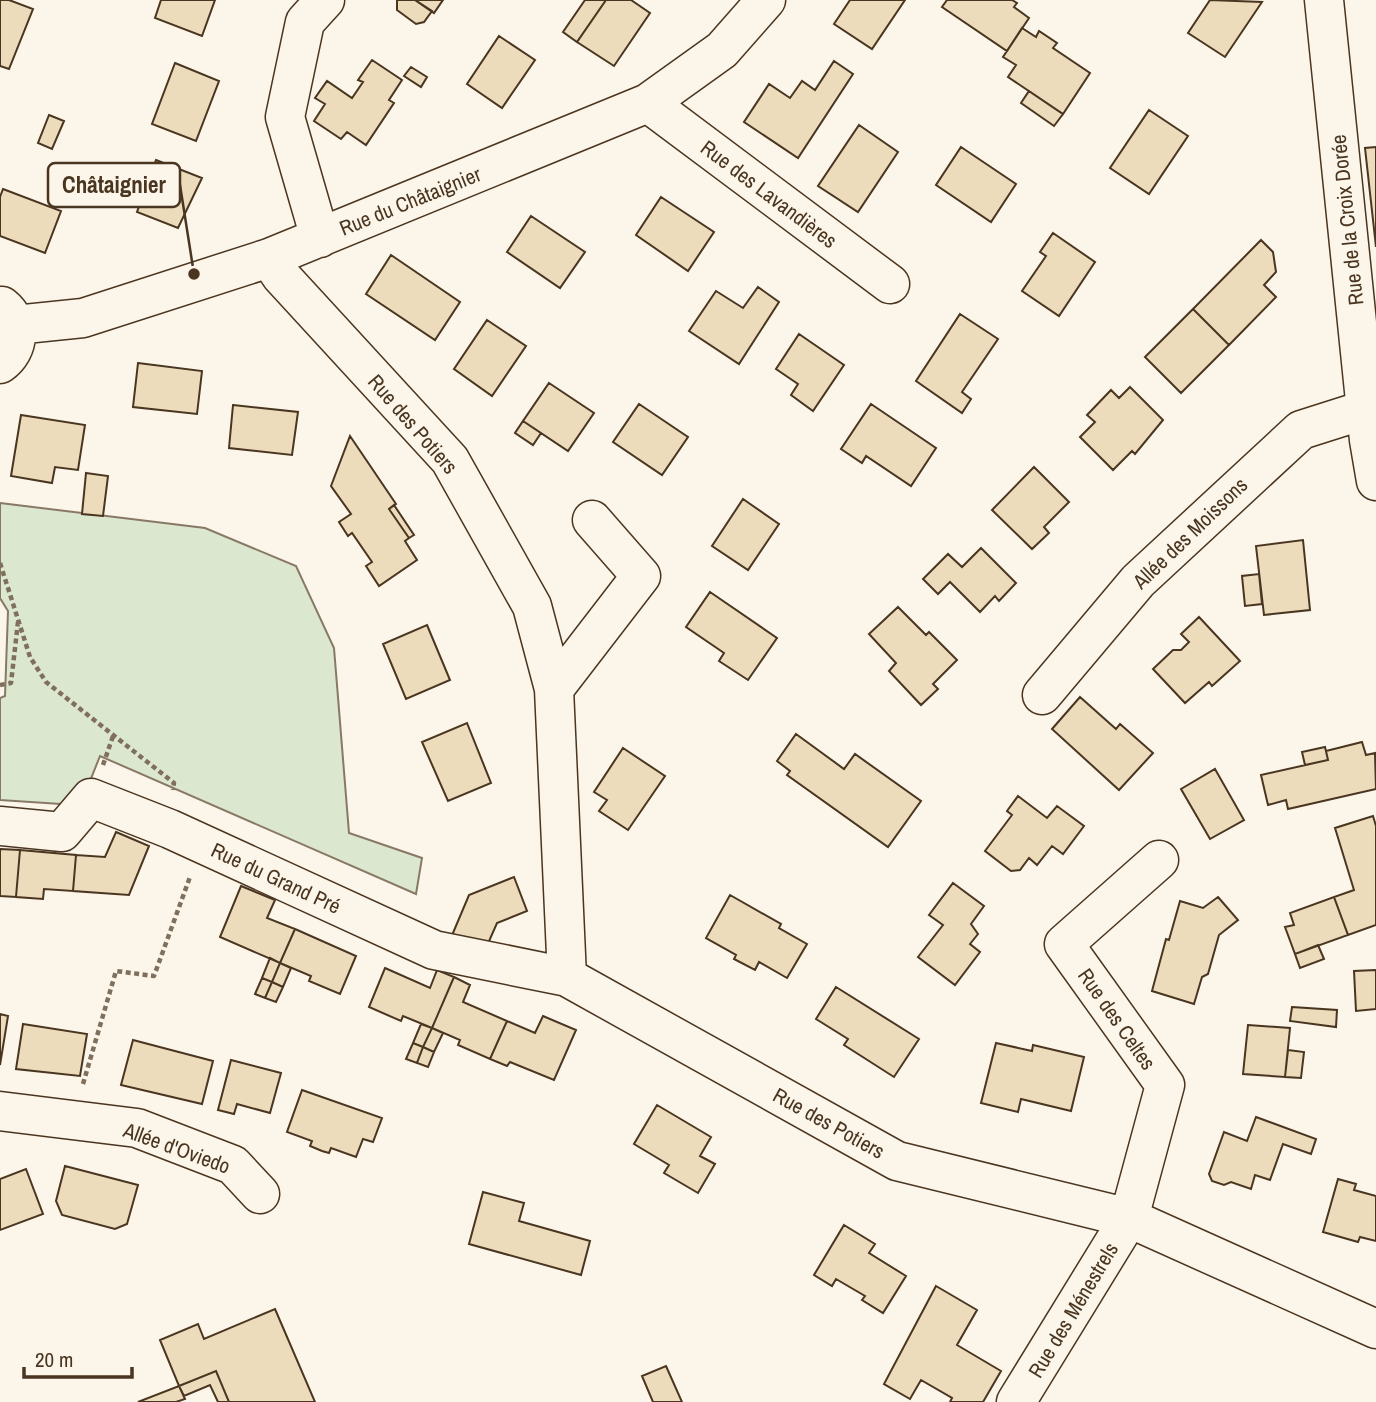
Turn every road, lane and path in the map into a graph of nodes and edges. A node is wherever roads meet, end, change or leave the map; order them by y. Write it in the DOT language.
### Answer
graph roads {
  1 [pos="325,0"];
  2 [pos="766,0"];
  3 [pos="1324,0"];
  4 [pos="648,103"];
  5 [pos="320,238"];
  6 [pos="269,258"];
  7 [pos="890,284"];
  8 [pos="8,314"];
  9 [pos="0,364"];
  10 [pos="1367,409"];
  11 [pos="1376,481"];
  12 [pos="592,520"];
  13 [pos="0,563"];
  14 [pos="18,619"];
  15 [pos="0,685"];
  16 [pos="554,689"];
  17 [pos="1042,695"];
  18 [pos="0,826"];
  19 [pos="186,836"];
  20 [pos="1159,860"];
  21 [pos="567,977"];
  22 [pos="0,1111"];
  23 [pos="72,1118"];
  24 [pos="260,1194"];
  25 [pos="1129,1218"];
  26 [pos="1376,1329"];
  27 [pos="1016,1402"];
  1 -- 5 [label="street"];
  2 -- 4 [label="street, Rue du Châtaignier"];
  3 -- 10 [label="street, Rue de la Croix Dorée"];
  4 -- 5 [label="street, Rue du Châtaignier"];
  4 -- 7 [label="street, Rue des Lavandières"];
  5 -- 6 [label="street, Rue du Châtaignier"];
  6 -- 8 [label="street, Rue du Châtaignier"];
  6 -- 16 [label="street, Rue des Potiers"];
  8 -- 9 [label="street"];
  10 -- 11 [label="street, Rue de la Croix Dorée"];
  10 -- 17 [label="street, Allée des Moissons"];
  12 -- 16 [label="street"];
  13 -- 14 [label="path"];
  14 -- 15 [label="path"];
  14 -- 19 [label="path"];
  16 -- 21 [label="street, Rue des Potiers"];
  18 -- 19 [label="street, Rue du Grand Pré"];
  19 -- 21 [label="street, Rue du Grand Pré"];
  19 -- 23 [label="path"];
  20 -- 25 [label="street, Rue des Celtes"];
  21 -- 25 [label="street, Rue des Potiers"];
  22 -- 23 [label="street, Allée d'Oviedo"];
  23 -- 24 [label="street, Allée d'Oviedo"];
  25 -- 26 [label="street, Rue des Potiers"];
  25 -- 27 [label="street, Rue des Ménestrels"];
}
